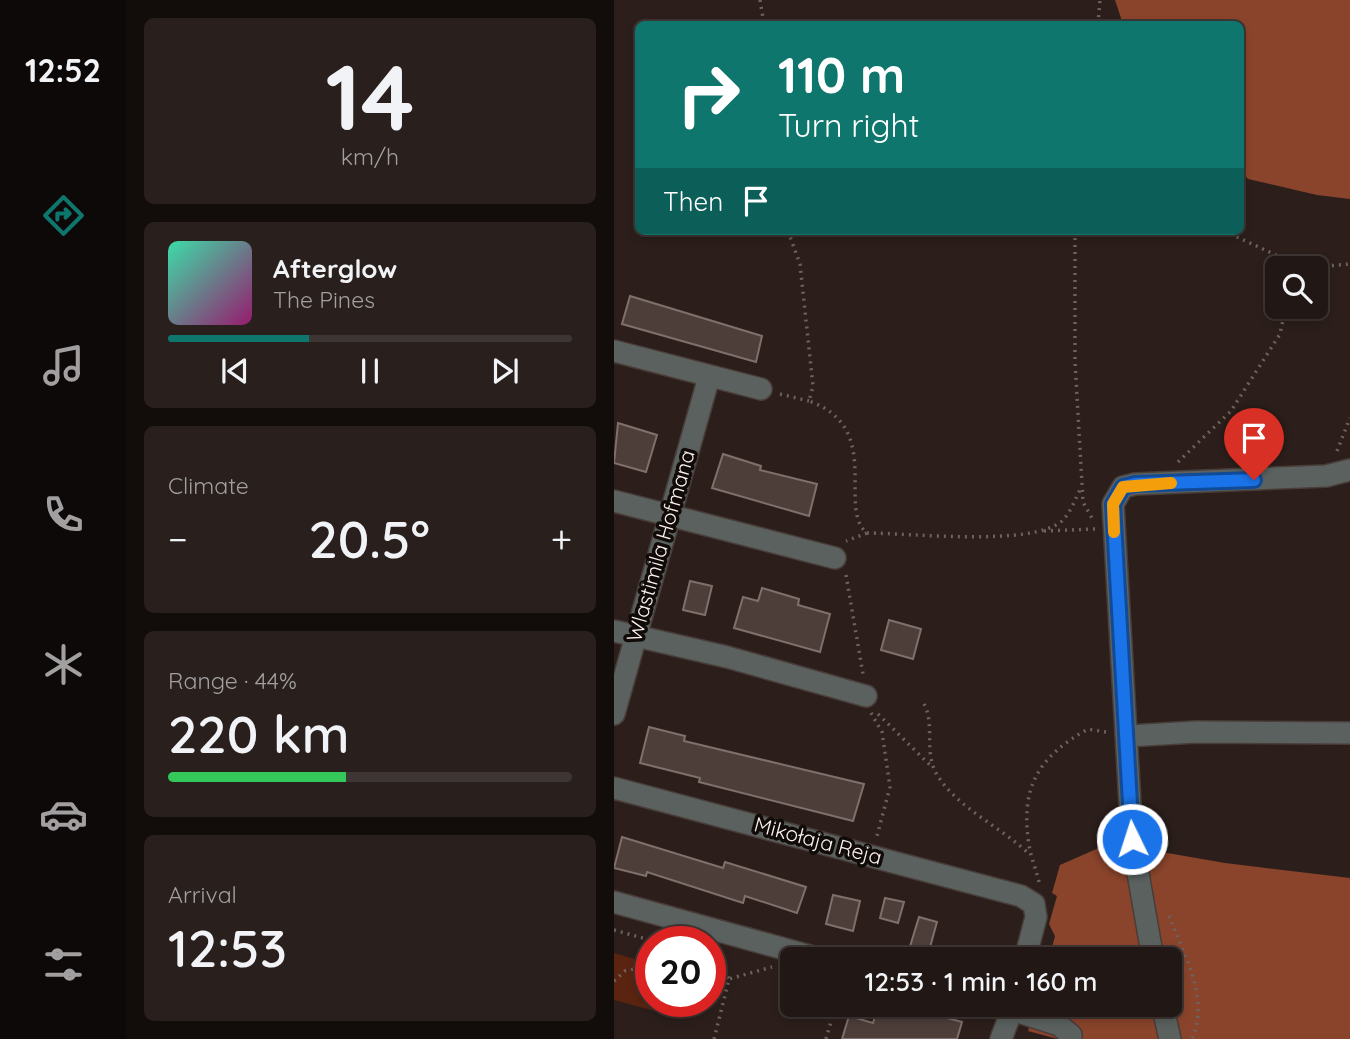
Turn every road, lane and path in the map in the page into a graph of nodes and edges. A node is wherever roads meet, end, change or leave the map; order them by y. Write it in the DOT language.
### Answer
graph roads {
  1 [pos="760,0"];
  2 [pos="1100,0"];
  3 [pos="764,21"];
  4 [pos="1098,21"];
  5 [pos="1075,235"];
  6 [pos="1233,235"];
  7 [pos="1278,256"];
  8 [pos="1350,264"];
  9 [pos="1328,266"];
  10 [pos="1283,319"];
  11 [pos="614,351"];
  12 [pos="709,377"];
  13 [pos="761,389"];
  14 [pos="809,401"];
  15 [pos="1350,418"];
  16 [pos="1350,470"];
  17 [pos="1326,476"];
  18 [pos="1162,483"];
  19 [pos="1082,485"];
  20 [pos="614,501"];
  21 [pos="669,516"];
  22 [pos="1038,531"];
  23 [pos="867,533"];
  24 [pos="835,558"];
  25 [pos="614,631"];
  26 [pos="636,637"];
  27 [pos="868,702"];
  28 [pos="924,704"];
  29 [pos="614,714"];
  30 [pos="1350,733"];
  31 [pos="1128,736"];
  32 [pos="935,768"];
  33 [pos="614,788"];
  34 [pos="1032,856"];
  35 [pos="1027,900"];
  36 [pos="614,902"];
  37 [pos="1169,916"];
  38 [pos="614,930"];
  39 [pos="635,936"];
  40 [pos="1028,947"];
  41 [pos="1150,947"];
  42 [pos="780,948"];
  43 [pos="778,965"];
  44 [pos="635,967"];
  45 [pos="726,974"];
  46 [pos="726,979"];
  47 [pos="729,979"];
  48 [pos="614,981"];
  49 [pos="832,1017"];
  50 [pos="1009,1017"];
  51 [pos="1038,1017"];
  52 [pos="1165,1017"];
  53 [pos="714,1039"];
  54 [pos="826,1039"];
  55 [pos="1001,1039"];
  56 [pos="1071,1039"];
  57 [pos="1170,1039"];
  58 [pos="1192,1039"];
  1 -- 3 [label="path"];
  2 -- 4 [label="path"];
  5 -- 19 [label="path"];
  6 -- 7 [label="path"];
  8 -- 9 [label="path"];
  10 -- 18 [label="path"];
  11 -- 12 [label="street"];
  12 -- 13 [label="street"];
  12 -- 21 [label="street, Wlastimila Hofmana"];
  13 -- 14 [label="path"];
  15 -- 17 [label="path"];
  16 -- 17 [label="street"];
  17 -- 18 [label="street"];
  18 -- 31 [label="street"];
  19 -- 22 [label="path"];
  19 -- 22 [label="path"];
  20 -- 21 [label="street"];
  21 -- 24 [label="street"];
  21 -- 26 [label="street, Wlastimila Hofmana"];
  22 -- 23 [label="path"];
  25 -- 26 [label="street"];
  26 -- 27 [label="street"];
  26 -- 29 [label="street, Wlastimila Hofmana"];
  27 -- 32 [label="path"];
  28 -- 32 [label="path"];
  30 -- 31 [label="street"];
  31 -- 34 [label="path"];
  31 -- 41 [label="street"];
  32 -- 34 [label="path"];
  33 -- 35 [label="street, Mikołaja Reja"];
  34 -- 35 [label="path"];
  35 -- 40 [label="street"];
  36 -- 42 [label="street"];
  37 -- 58 [label="path"];
  38 -- 39 [label="path"];
  43 -- 47 [label="path"];
  44 -- 48 [label="path"];
  45 -- 47 [label="path"];
  46 -- 47 [label="path"];
  47 -- 53 [label="path"];
  49 -- 54 [label="path"];
  50 -- 55 [label="street"];
  51 -- 56 [label="street"];
  52 -- 57 [label="street"];
}
